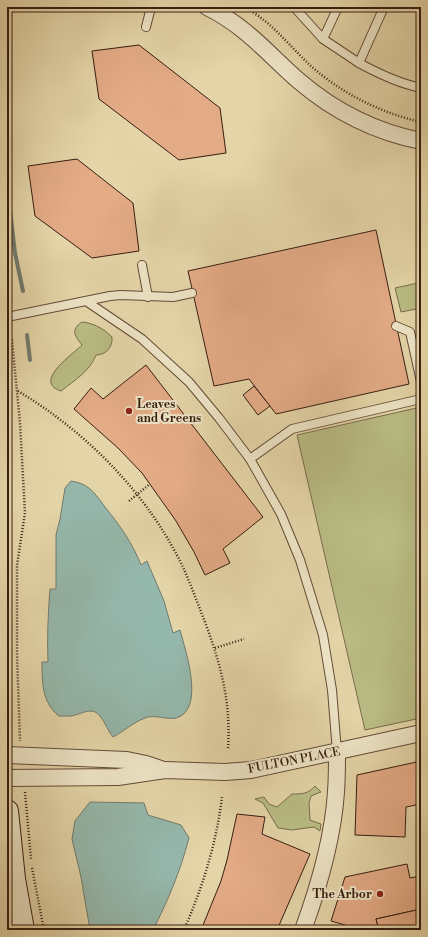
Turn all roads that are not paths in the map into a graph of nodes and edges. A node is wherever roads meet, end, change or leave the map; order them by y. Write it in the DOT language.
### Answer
graph roads {
  1 [pos="151,7"];
  2 [pos="208,7"];
  3 [pos="294,7"];
  4 [pos="338,7"];
  5 [pos="384,7"];
  6 [pos="146,27"];
  7 [pos="323,39"];
  8 [pos="359,63"];
  9 [pos="421,88"];
  10 [pos="421,141"];
  11 [pos="142,265"];
  12 [pos="192,293"];
  13 [pos="148,297"];
  14 [pos="86,301"];
  15 [pos="7,317"];
  16 [pos="396,326"];
  17 [pos="421,382"];
  18 [pos="421,399"];
  19 [pos="250,459"];
  20 [pos="421,734"];
  21 [pos="337,752"];
  22 [pos="7,755"];
  23 [pos="165,770"];
  24 [pos="7,778"];
  25 [pos="7,811"];
  26 [pos="23,930"];
  27 [pos="303,930"];
  1 -- 6 [label="lane"];
  2 -- 10 [label="street"];
  3 -- 7 [label="lane"];
  4 -- 7 [label="lane"];
  5 -- 8 [label="lane"];
  7 -- 8 [label="lane"];
  8 -- 9 [label="lane"];
  11 -- 13 [label="lane"];
  12 -- 13 [label="lane"];
  13 -- 14 [label="lane"];
  14 -- 15 [label="lane"];
  14 -- 19 [label="lane"];
  16 -- 17 [label="lane"];
  18 -- 19 [label="lane"];
  19 -- 21 [label="lane"];
  20 -- 21 [label="street, FULTON PLACE"];
  21 -- 23 [label="street, FULTON PLACE"];
  21 -- 27 [label="street"];
  22 -- 23 [label="street, FULTON PLACE"];
  23 -- 24 [label="street, FULTON PLACE"];
  25 -- 26 [label="main road"];
}
